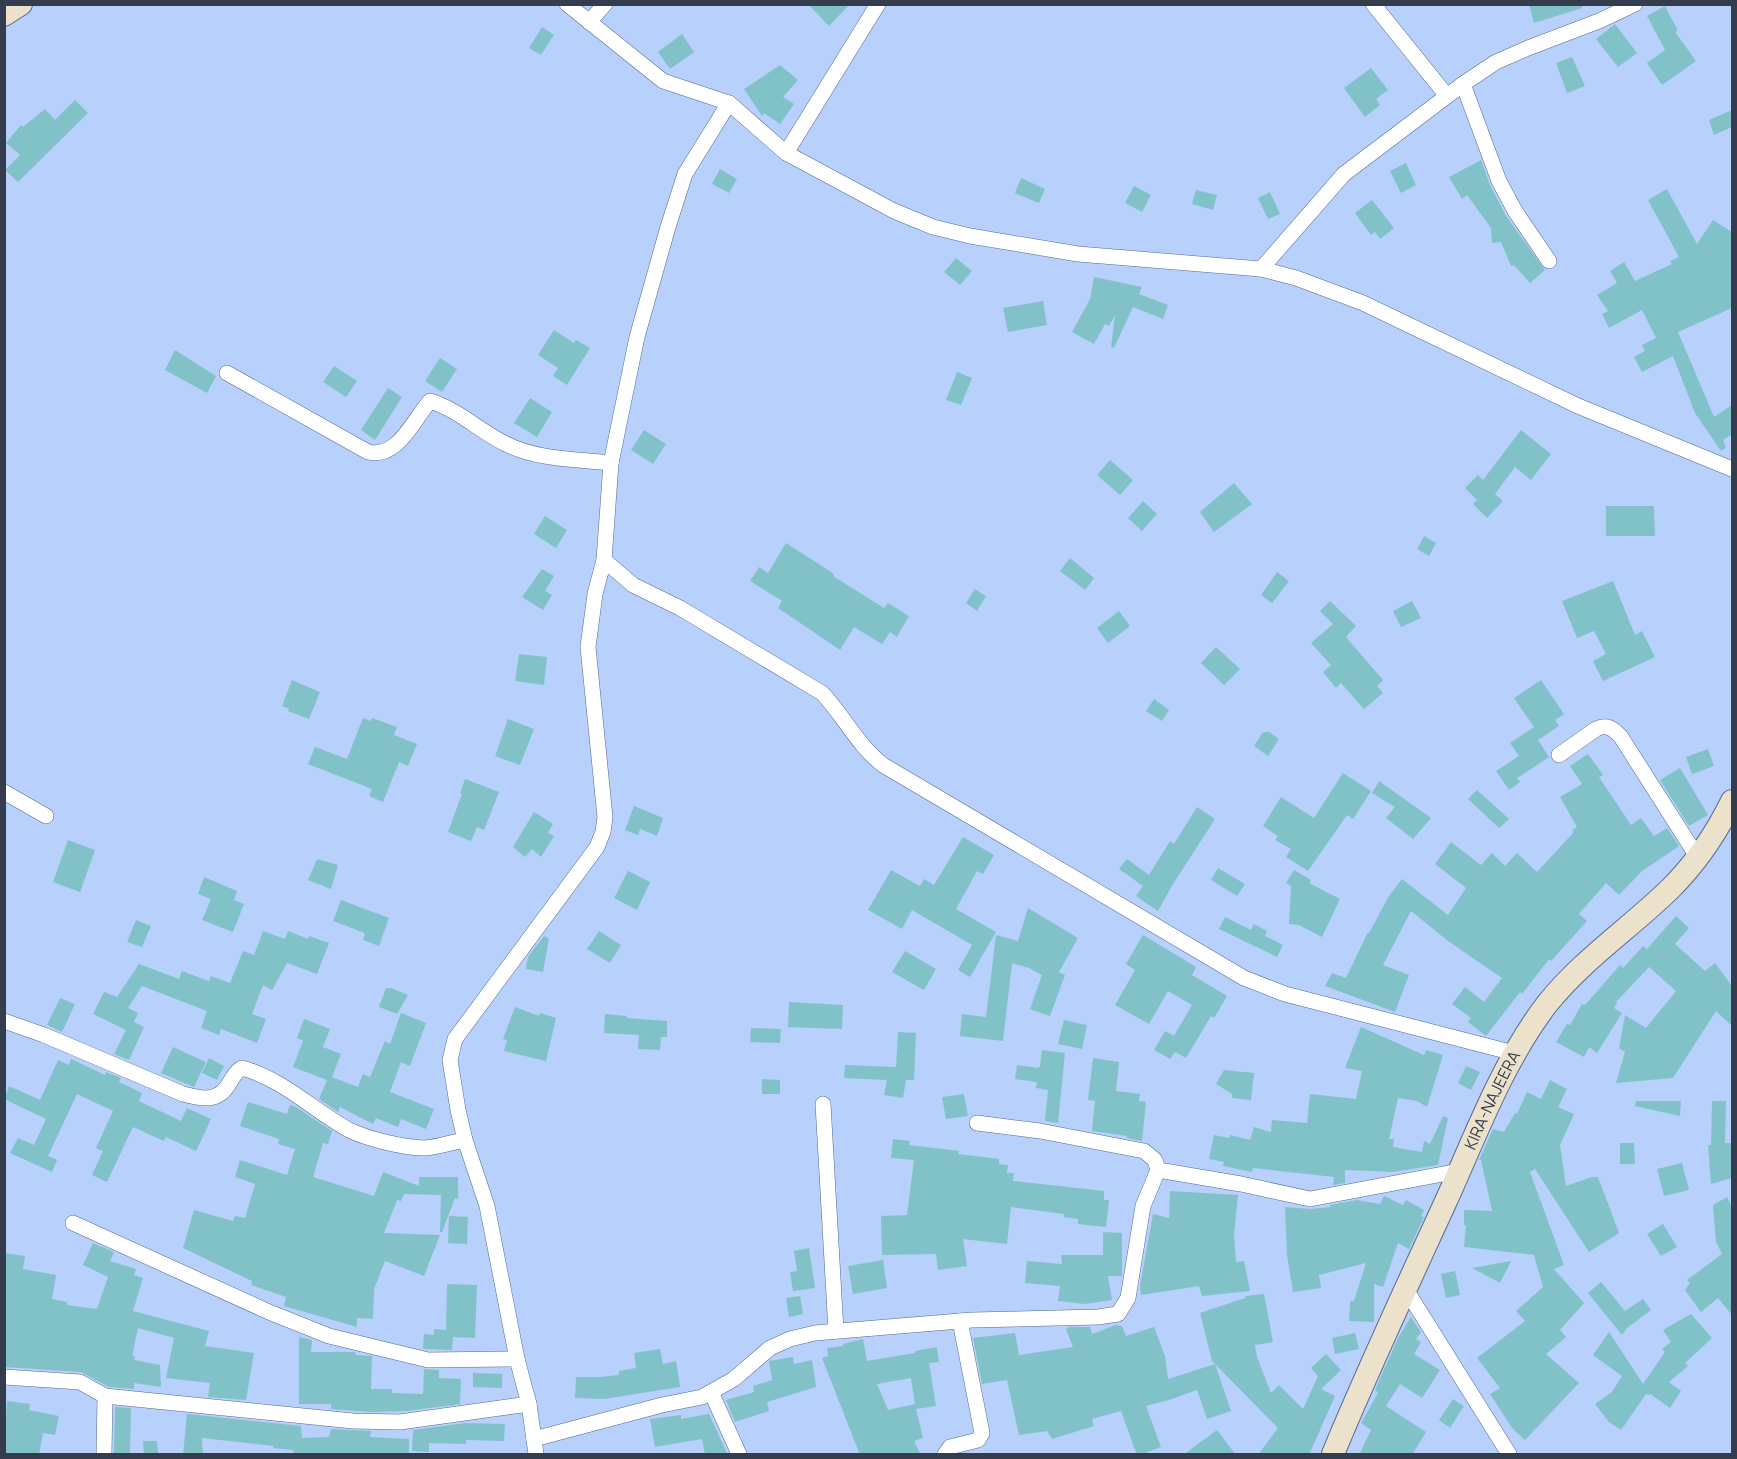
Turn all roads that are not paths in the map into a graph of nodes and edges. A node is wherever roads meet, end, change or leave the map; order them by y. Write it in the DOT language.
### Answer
graph roads {
  1 [pos="21,4"];
  2 [pos="567,4"];
  3 [pos="605,4"];
  4 [pos="878,4"];
  5 [pos="1373,4"];
  6 [pos="1635,4"];
  7 [pos="4,15"];
  8 [pos="588,21"];
  9 [pos="1463,84"];
  10 [pos="1447,96"];
  11 [pos="729,103"];
  12 [pos="786,153"];
  13 [pos="1549,261"];
  14 [pos="1261,269"];
  15 [pos="228,373"];
  16 [pos="611,462"];
  17 [pos="1732,469"];
  18 [pos="604,560"];
  19 [pos="1559,755"];
  20 [pos="4,792"];
  21 [pos="1732,801"];
  22 [pos="46,816"];
  23 [pos="1698,858"];
  24 [pos="4,1021"];
  25 [pos="1514,1053"];
  26 [pos="823,1104"];
  27 [pos="977,1122"];
  28 [pos="465,1140"];
  29 [pos="1158,1170"];
  30 [pos="1459,1171"];
  31 [pos="73,1223"];
  32 [pos="1405,1288"];
  33 [pos="960,1321"];
  34 [pos="836,1331"];
  35 [pos="517,1359"];
  36 [pos="4,1377"];
  37 [pos="711,1392"];
  38 [pos="105,1396"];
  39 [pos="529,1404"];
  40 [pos="535,1447"];
  41 [pos="104,1455"];
  42 [pos="739,1455"];
  43 [pos="945,1455"];
  44 [pos="1333,1455"];
  45 [pos="1509,1455"];
  1 -- 7 [label="street"];
  2 -- 8 [label="street"];
  3 -- 8 [label="street"];
  4 -- 12 [label="street"];
  5 -- 10 [label="street"];
  6 -- 9 [label="street"];
  8 -- 11 [label="street"];
  9 -- 10 [label="street"];
  9 -- 13 [label="street"];
  10 -- 14 [label="street"];
  11 -- 12 [label="street"];
  11 -- 16 [label="street"];
  12 -- 14 [label="street"];
  14 -- 17 [label="street"];
  15 -- 16 [label="street"];
  16 -- 18 [label="street"];
  18 -- 25 [label="street"];
  18 -- 28 [label="street"];
  19 -- 23 [label="street"];
  20 -- 22 [label="street"];
  21 -- 23 [label="street, KIRA-NAJEERA"];
  23 -- 25 [label="street, KIRA-NAJEERA"];
  24 -- 28 [label="street"];
  25 -- 30 [label="street, KIRA-NAJEERA"];
  26 -- 34 [label="street"];
  27 -- 29 [label="street"];
  28 -- 35 [label="street"];
  29 -- 30 [label="street"];
  29 -- 33 [label="street"];
  30 -- 32 [label="street, KIRA-NAJEERA"];
  31 -- 35 [label="street"];
  32 -- 44 [label="street, KIRA-NAJEERA"];
  32 -- 45 [label="street"];
  33 -- 34 [label="street"];
  33 -- 43 [label="street"];
  34 -- 37 [label="street"];
  35 -- 39 [label="street"];
  36 -- 38 [label="street"];
  37 -- 40 [label="street"];
  37 -- 42 [label="street"];
  38 -- 39 [label="street"];
  38 -- 41 [label="street"];
  39 -- 40 [label="street"];
}
